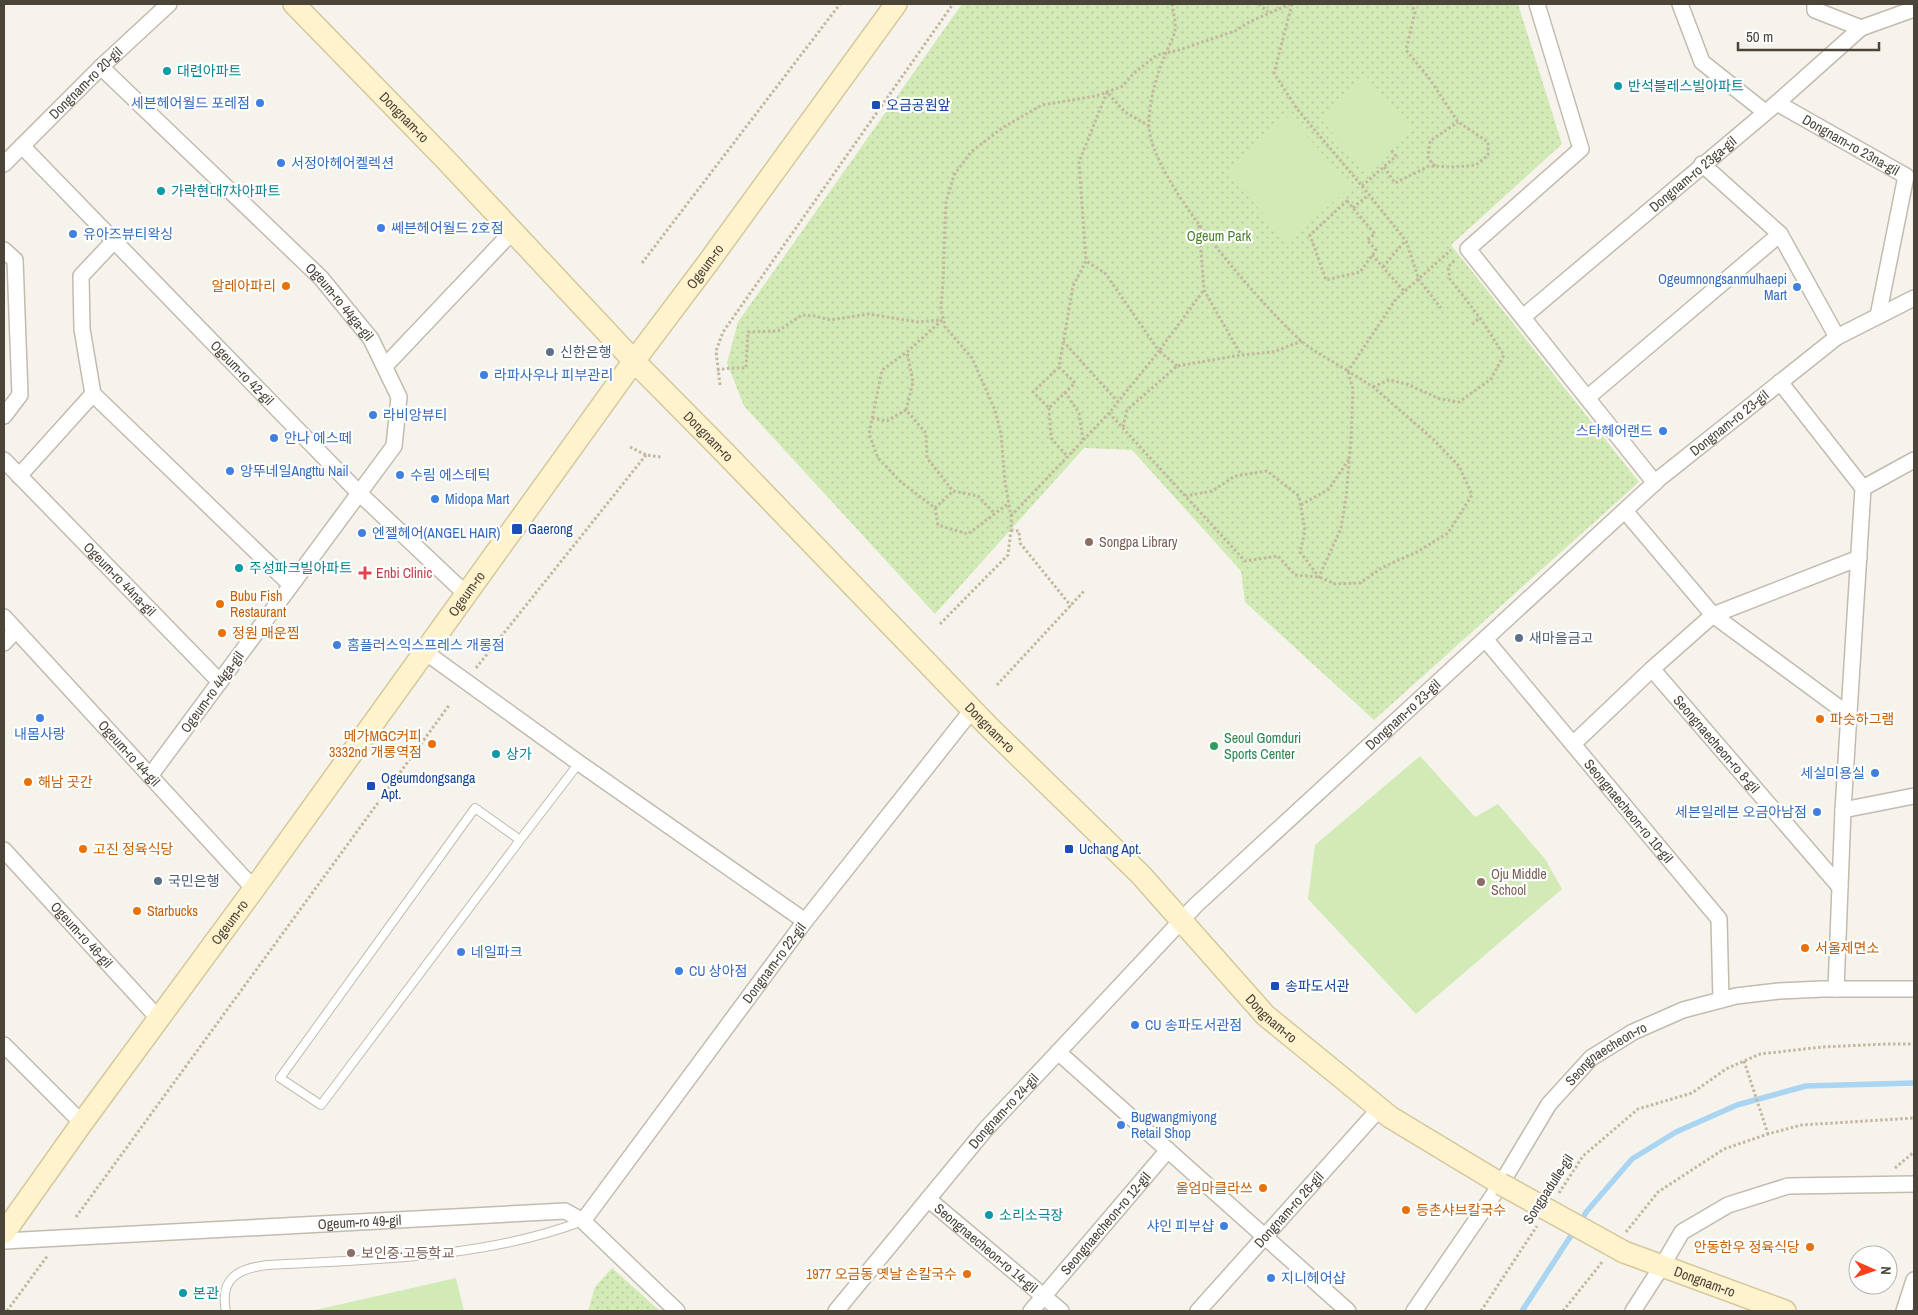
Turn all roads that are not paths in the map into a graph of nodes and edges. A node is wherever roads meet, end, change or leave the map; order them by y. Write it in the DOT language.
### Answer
graph roads {
  1 [pos="169,4"];
  2 [pos="294,4"];
  3 [pos="896,4"];
  4 [pos="1537,4"];
  5 [pos="1680,4"];
  6 [pos="1812,6"];
  7 [pos="1914,9"];
  8 [pos="1861,28"];
  9 [pos="101,66"];
  10 [pos="1771,107"];
  11 [pos="22,146"];
  12 [pos="4,164"];
  13 [pos="1702,164"];
  14 [pos="513,231"];
  15 [pos="1780,234"];
  16 [pos="114,241"];
  17 [pos="4,250"];
  18 [pos="1914,298"];
  19 [pos="1878,316"];
  20 [pos="1523,318"];
  21 [pos="1837,337"];
  22 [pos="11,354"];
  23 [pos="634,361"];
  24 [pos="385,366"];
  25 [pos="1780,382"];
  26 [pos="93,394"];
  27 [pos="1588,398"];
  28 [pos="4,416"];
  29 [pos="4,460"];
  30 [pos="1914,460"];
  31 [pos="19,476"];
  32 [pos="1655,482"];
  33 [pos="1863,488"];
  34 [pos="359,493"];
  35 [pos="1625,510"];
  36 [pos="1859,558"];
  37 [pos="291,585"];
  38 [pos="467,595"];
  39 [pos="1713,615"];
  40 [pos="4,617"];
  41 [pos="16,630"];
  42 [pos="1485,639"];
  43 [pos="4,643"];
  44 [pos="426,652"];
  45 [pos="1652,669"];
  46 [pos="220,682"];
  47 [pos="972,710"];
  48 [pos="1849,715"];
  49 [pos="1573,744"];
  50 [pos="579,763"];
  51 [pos="150,776"];
  52 [pos="1914,796"];
  53 [pos="1843,810"];
  54 [pos="520,840"];
  55 [pos="4,850"];
  56 [pos="1840,887"];
  57 [pos="254,889"];
  58 [pos="1181,920"];
  59 [pos="805,921"];
  60 [pos="1836,989"];
  61 [pos="1914,989"];
  62 [pos="1721,1000"];
  63 [pos="159,1019"];
  64 [pos="4,1045"];
  65 [pos="1058,1052"];
  66 [pos="1380,1108"];
  67 [pos="82,1123"];
  68 [pos="1168,1150"];
  69 [pos="1501,1184"];
  70 [pos="1914,1184"];
  71 [pos="928,1199"];
  72 [pos="583,1221"];
  73 [pos="4,1233"];
  74 [pos="1264,1236"];
  75 [pos="4,1241"];
  76 [pos="1662,1266"];
  77 [pos="1914,1280"];
  78 [pos="1043,1297"];
  79 [pos="1340,1309"];
  80 [pos="226,1311"];
  81 [pos="677,1311"];
  82 [pos="836,1311"];
  83 [pos="1031,1311"];
  84 [pos="1061,1311"];
  85 [pos="1198,1311"];
  86 [pos="1414,1311"];
  87 [pos="1633,1311"];
  88 [pos="1785,1311"];
  89 [pos="1904,1311"];
  1 -- 9 [label="street, Dongnam-ro 20-gil"];
  2 -- 14 [label="main road, Dongnam-ro"];
  3 -- 23 [label="main road, Ogeum-ro"];
  4 -- 20 [label="street"];
  5 -- 10 [label="street, Dongnam-ro 23na-gil"];
  6 -- 8 [label="street"];
  7 -- 8 [label="street, Dongnam-ro 23ga-gil"];
  8 -- 10 [label="street, Dongnam-ro 23ga-gil"];
  9 -- 11 [label="street, Dongnam-ro 20-gil"];
  9 -- 24 [label="street, Ogeum-ro 44ga-gil"];
  10 -- 13 [label="street, Dongnam-ro 23ga-gil"];
  10 -- 19 [label="street, Dongnam-ro 23na-gil"];
  11 -- 12 [label="street, Dongnam-ro 20-gil"];
  11 -- 16 [label="street, Ogeum-ro 42-gil"];
  13 -- 15 [label="street"];
  13 -- 20 [label="street, Dongnam-ro 23ga-gil"];
  14 -- 23 [label="main road, Dongnam-ro"];
  14 -- 24 [label="street"];
  15 -- 21 [label="street"];
  15 -- 27 [label="street"];
  16 -- 26 [label="street"];
  16 -- 34 [label="street, Ogeum-ro 42-gil"];
  17 -- 22 [label="street"];
  18 -- 19 [label="street, Dongnam-ro 23-gil"];
  19 -- 21 [label="street, Dongnam-ro 23-gil"];
  20 -- 27 [label="street"];
  21 -- 25 [label="street, Dongnam-ro 23-gil"];
  22 -- 28 [label="street"];
  23 -- 38 [label="main road, Ogeum-ro"];
  23 -- 47 [label="main road, Dongnam-ro"];
  24 -- 34 [label="street, Ogeum-ro 44ga-gil"];
  25 -- 32 [label="street, Dongnam-ro 23-gil"];
  25 -- 33 [label="street"];
  26 -- 31 [label="street"];
  26 -- 37 [label="street"];
  27 -- 32 [label="street"];
  29 -- 31 [label="street, Ogeum-ro 44na-gil"];
  30 -- 33 [label="street"];
  31 -- 46 [label="street, Ogeum-ro 44na-gil"];
  32 -- 35 [label="street, Dongnam-ro 23-gil"];
  33 -- 36 [label="street"];
  34 -- 37 [label="street, Ogeum-ro 44ga-gil"];
  34 -- 38 [label="street, Ogeum-ro 42-gil"];
  35 -- 39 [label="street"];
  35 -- 42 [label="street, Dongnam-ro 23-gil"];
  36 -- 39 [label="street"];
  36 -- 48 [label="street"];
  37 -- 46 [label="street, Ogeum-ro 44ga-gil"];
  38 -- 44 [label="main road, Ogeum-ro"];
  39 -- 45 [label="street"];
  39 -- 48 [label="street"];
  40 -- 41 [label="street, Ogeum-ro 44-gil"];
  41 -- 43 [label="street"];
  41 -- 51 [label="street, Ogeum-ro 44-gil"];
  42 -- 49 [label="street, Seongnaecheon-ro 10-gil"];
  42 -- 58 [label="street, Dongnam-ro 23-gil"];
  44 -- 50 [label="street"];
  44 -- 57 [label="main road, Ogeum-ro"];
  45 -- 49 [label="street"];
  45 -- 56 [label="street, Seongnaecheon-ro 8-gil"];
  46 -- 51 [label="street, Ogeum-ro 44ga-gil"];
  47 -- 58 [label="main road, Dongnam-ro"];
  47 -- 59 [label="street, Dongnam-ro 22-gil"];
  48 -- 53 [label="street"];
  49 -- 62 [label="street, Seongnaecheon-ro 10-gil"];
  50 -- 54 [label="lane"];
  50 -- 59 [label="street"];
  51 -- 57 [label="street, Ogeum-ro 44-gil"];
  52 -- 53 [label="street"];
  53 -- 56 [label="street"];
  54 -- 54 [label="lane"];
  55 -- 63 [label="street, Ogeum-ro 46-gil"];
  56 -- 60 [label="street"];
  57 -- 63 [label="main road, Ogeum-ro"];
  58 -- 65 [label="street, Dongnam-ro 24-gil"];
  58 -- 66 [label="main road, Dongnam-ro"];
  59 -- 72 [label="street, Dongnam-ro 22-gil"];
  60 -- 61 [label="street, Seongnaecheon-ro"];
  60 -- 62 [label="street, Seongnaecheon-ro"];
  62 -- 69 [label="street, Seongnaecheon-ro"];
  63 -- 67 [label="main road, Ogeum-ro"];
  64 -- 67 [label="street"];
  65 -- 68 [label="street"];
  65 -- 71 [label="street, Dongnam-ro 24-gil"];
  66 -- 69 [label="main road, Dongnam-ro"];
  66 -- 74 [label="street, Dongnam-ro 26-gil"];
  67 -- 73 [label="main road, Ogeum-ro"];
  68 -- 74 [label="street"];
  68 -- 78 [label="street, Seongnaecheon-ro 12-gil"];
  69 -- 76 [label="main road, Dongnam-ro, bridge"];
  69 -- 86 [label="street, Seongnaecheon-ro"];
  70 -- 76 [label="street"];
  71 -- 78 [label="street, Seongnaecheon-ro 14-gil"];
  71 -- 82 [label="street, Dongnam-ro 24-gil"];
  72 -- 75 [label="street, Ogeum-ro 49-gil"];
  72 -- 80 [label="lane"];
  72 -- 81 [label="street, Ogeum-ro 49-gil"];
  74 -- 79 [label="street"];
  74 -- 85 [label="street, Dongnam-ro 26-gil"];
  76 -- 87 [label="street"];
  76 -- 88 [label="main road, Dongnam-ro"];
  77 -- 89 [label="street"];
  78 -- 83 [label="street, Seongnaecheon-ro 14-gil"];
  78 -- 84 [label="street, Seongnaecheon-ro 14-gil"];
}
